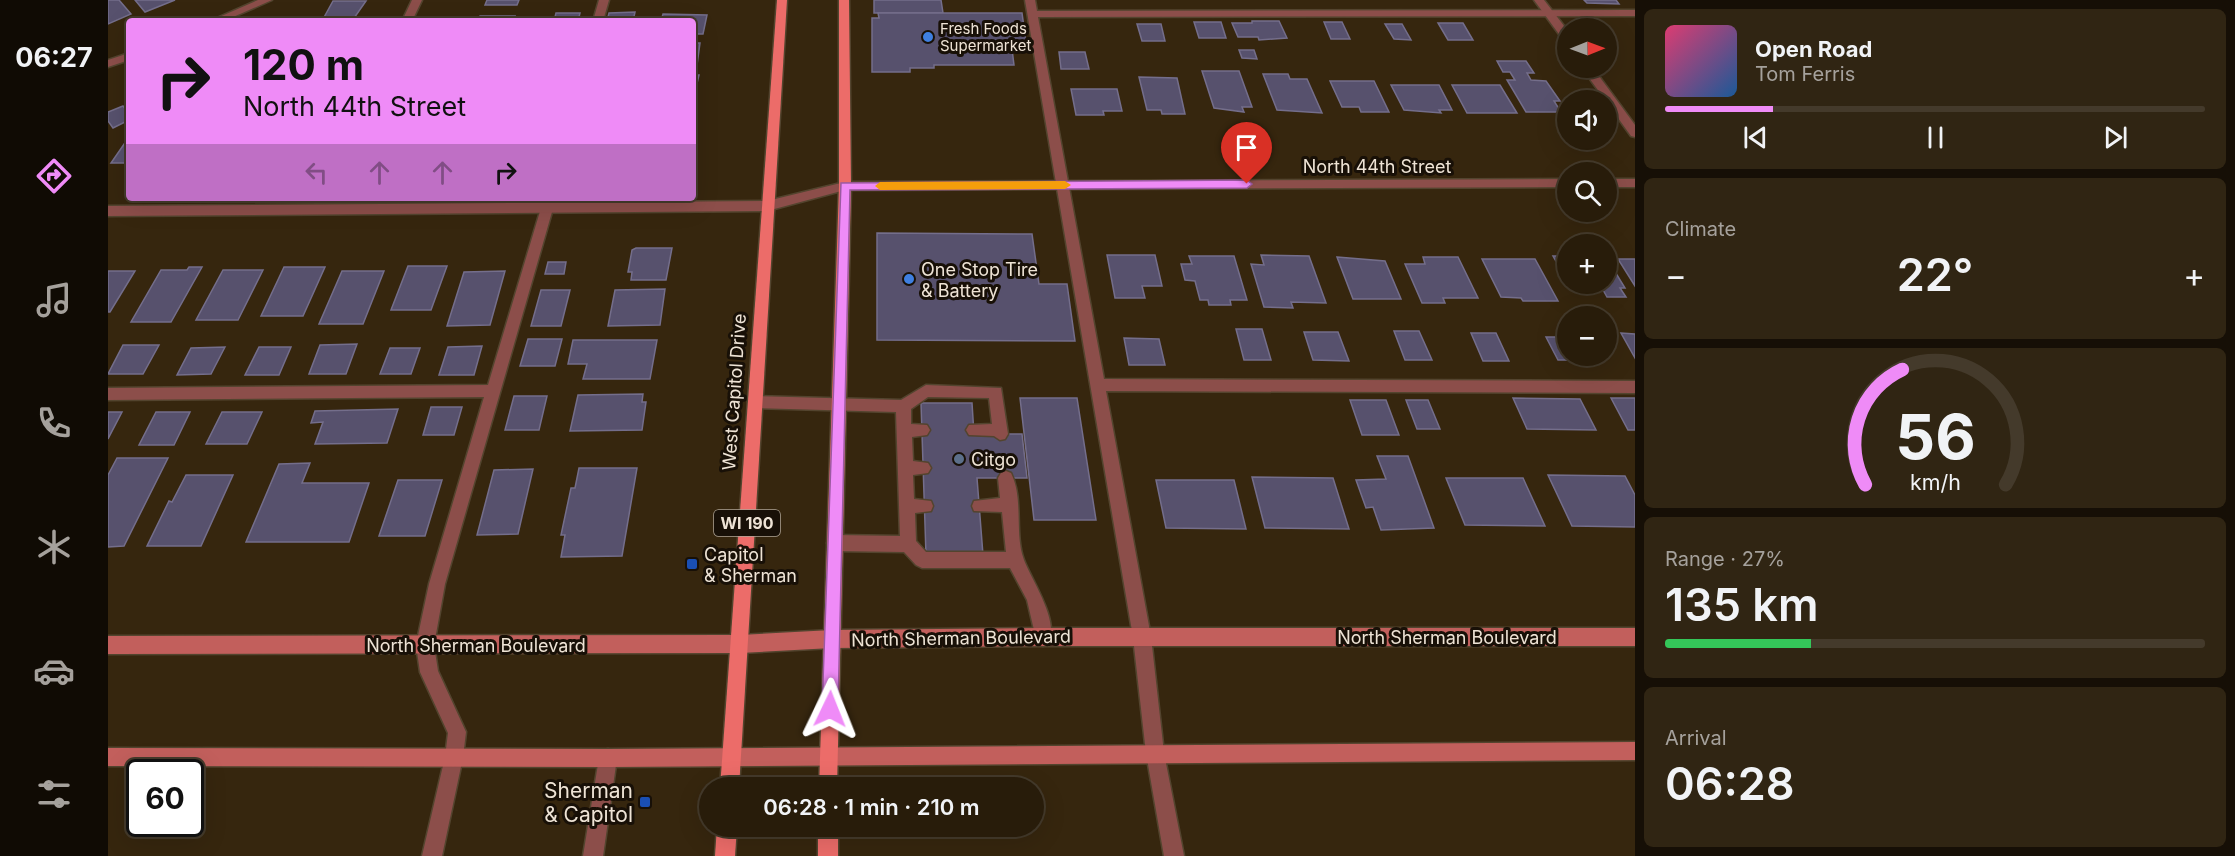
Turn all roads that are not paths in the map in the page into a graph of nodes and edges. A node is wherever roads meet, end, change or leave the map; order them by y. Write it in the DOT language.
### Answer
graph roads {
  1 [pos="267,0"];
  2 [pos="417,0"];
  3 [pos="604,0"];
  4 [pos="782,0"];
  5 [pos="844,0"];
  6 [pos="1539,0"];
  7 [pos="1031,7"];
  8 [pos="1548,13"];
  9 [pos="1635,13"];
  10 [pos="222,18"];
  11 [pos="408,18"];
  12 [pos="599,18"];
  13 [pos="1557,25"];
  14 [pos="126,57"];
  15 [pos="108,64"];
  16 [pos="1595,78"];
  17 [pos="1635,132"];
  18 [pos="1557,183"];
  19 [pos="1617,183"];
  20 [pos="1635,183"];
  21 [pos="1064,185"];
  22 [pos="845,186"];
  23 [pos="322,201"];
  24 [pos="548,203"];
  25 [pos="767,206"];
  26 [pos="108,211"];
  27 [pos="317,211"];
  28 [pos="1098,385"];
  29 [pos="1635,387"];
  30 [pos="494,391"];
  31 [pos="108,394"];
  32 [pos="755,402"];
  33 [pos="839,405"];
  34 [pos="903,406"];
  35 [pos="922,430"];
  36 [pos="974,430"];
  37 [pos="904,431"];
  38 [pos="905,468"];
  39 [pos="923,468"];
  40 [pos="1006,478"];
  41 [pos="1008,505"];
  42 [pos="925,506"];
  43 [pos="980,506"];
  44 [pos="906,507"];
  45 [pos="835,543"];
  46 [pos="908,544"];
  47 [pos="1015,560"];
  48 [pos="1043,637"];
  49 [pos="1142,637"];
  50 [pos="1635,637"];
  51 [pos="832,639"];
  52 [pos="740,644"];
  53 [pos="108,645"];
  54 [pos="425,645"];
  55 [pos="1635,752"];
  56 [pos="1155,753"];
  57 [pos="828,755"];
  58 [pos="108,757"];
  59 [pos="454,757"];
  60 [pos="731,757"];
  61 [pos="608,758"];
  62 [pos="730,777"];
  63 [pos="828,777"];
  64 [pos="726,837"];
  65 [pos="828,837"];
  66 [pos="432,856"];
  67 [pos="593,856"];
  68 [pos="725,856"];
  69 [pos="828,856"];
  70 [pos="1174,856"];
  1 -- 10 [label="street"];
  2 -- 11 [label="street"];
  3 -- 12 [label="street"];
  4 -- 25 [label="main road, West Capitol Drive / WI 190"];
  5 -- 22 [label="main road"];
  6 -- 8 [label="street"];
  7 -- 8 [label="street"];
  7 -- 21 [label="street"];
  8 -- 9 [label="street"];
  8 -- 13 [label="street"];
  14 -- 15 [label="street"];
  16 -- 17 [label="street"];
  18 -- 21 [label="street, North 44th Street"];
  19 -- 20 [label="street"];
  21 -- 22 [label="street, North 44th Street"];
  21 -- 28 [label="street"];
  22 -- 25 [label="street, North 44th Street"];
  22 -- 33 [label="main road"];
  23 -- 27 [label="street"];
  24 -- 25 [label="street, North 44th Street"];
  24 -- 27 [label="street, North 44th Street"];
  24 -- 30 [label="street"];
  25 -- 32 [label="main road, West Capitol Drive / WI 190"];
  26 -- 27 [label="street, North 44th Street"];
  28 -- 29 [label="street"];
  28 -- 49 [label="street"];
  30 -- 31 [label="street"];
  30 -- 54 [label="street"];
  32 -- 33 [label="street"];
  32 -- 52 [label="main road, West Capitol Drive / WI 190"];
  33 -- 34 [label="street"];
  33 -- 45 [label="main road"];
  34 -- 36 [label="street"];
  34 -- 37 [label="street"];
  35 -- 37 [label="street"];
  37 -- 38 [label="street"];
  38 -- 39 [label="street"];
  38 -- 44 [label="street"];
  40 -- 41 [label="street"];
  41 -- 43 [label="street"];
  41 -- 47 [label="street"];
  42 -- 44 [label="street"];
  44 -- 46 [label="street"];
  45 -- 46 [label="street"];
  45 -- 51 [label="main road"];
  46 -- 47 [label="street"];
  47 -- 48 [label="street"];
  48 -- 49 [label="main road, North Sherman Boulevard"];
  48 -- 51 [label="main road, North Sherman Boulevard"];
  49 -- 50 [label="main road, North Sherman Boulevard"];
  49 -- 56 [label="street"];
  51 -- 52 [label="main road, North Sherman Boulevard"];
  51 -- 57 [label="main road"];
  52 -- 54 [label="main road, North Sherman Boulevard"];
  52 -- 60 [label="main road, West Capitol Drive / WI 190"];
  53 -- 54 [label="main road, North Sherman Boulevard"];
  54 -- 59 [label="street"];
  55 -- 56 [label="main road"];
  56 -- 57 [label="main road"];
  56 -- 70 [label="street"];
  57 -- 60 [label="main road"];
  57 -- 63 [label="main road"];
  58 -- 59 [label="main road"];
  59 -- 61 [label="main road"];
  59 -- 66 [label="street"];
  60 -- 61 [label="main road"];
  60 -- 62 [label="main road, West Capitol Drive / WI 190"];
  61 -- 67 [label="street"];
  64 -- 68 [label="main road"];
  65 -- 69 [label="main road"];
}
